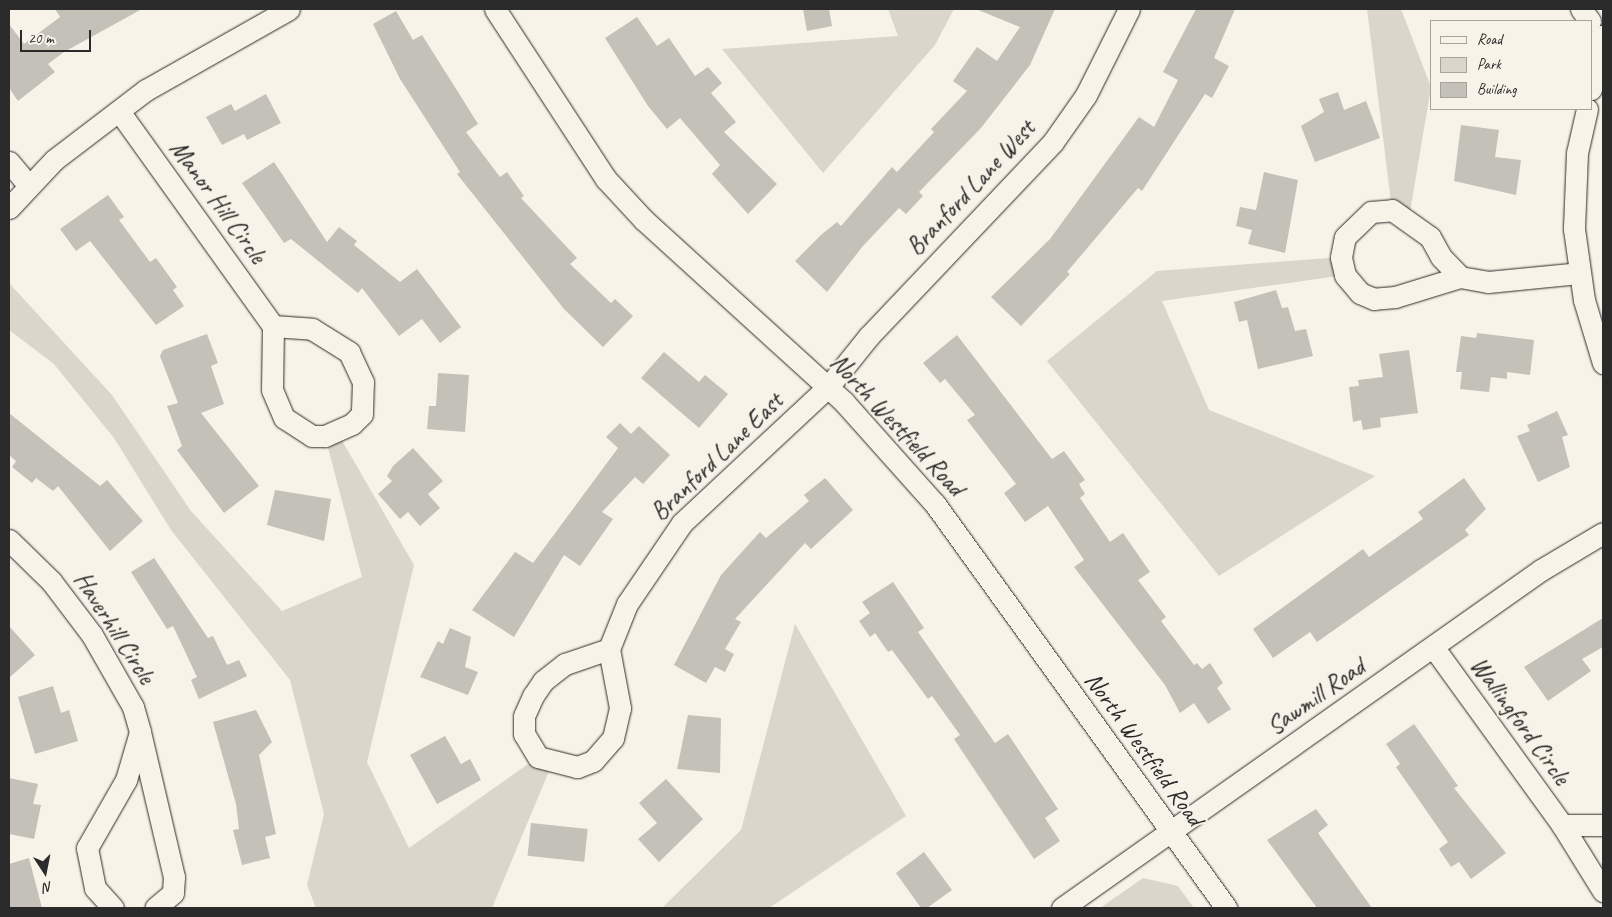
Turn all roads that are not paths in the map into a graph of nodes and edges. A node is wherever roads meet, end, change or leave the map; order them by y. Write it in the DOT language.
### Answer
graph roads {
  1 [pos="289,9"];
  2 [pos="495,9"];
  3 [pos="1129,9"];
  4 [pos="1581,9"];
  5 [pos="1590,20"];
  6 [pos="1596,27"];
  7 [pos="1592,76"];
  8 [pos="1587,110"];
  9 [pos="118,111"];
  10 [pos="9,162"];
  11 [pos="29,186"];
  12 [pos="9,208"];
  13 [pos="1579,273"];
  14 [pos="1460,277"];
  15 [pos="273,326"];
  16 [pos="1603,363"];
  17 [pos="828,387"];
  18 [pos="1603,533"];
  19 [pos="9,540"];
  20 [pos="1434,648"];
  21 [pos="609,650"];
  22 [pos="140,732"];
  23 [pos="1562,825"];
  24 [pos="1603,825"];
  25 [pos="1170,831"];
  26 [pos="1603,890"];
  27 [pos="113,908"];
  28 [pos="155,908"];
  29 [pos="1062,908"];
  30 [pos="1226,908"];
  1 -- 9 [label="street"];
  2 -- 17 [label="street, North Westfield Road"];
  3 -- 17 [label="street, Branford Lane West"];
  4 -- 5 [label="street"];
  6 -- 7 [label="street"];
  8 -- 13 [label="street"];
  9 -- 11 [label="street"];
  9 -- 15 [label="street, Manor Hill Circle"];
  10 -- 11 [label="street"];
  11 -- 12 [label="street"];
  13 -- 14 [label="street"];
  13 -- 16 [label="street"];
  14 -- 14 [label="street"];
  15 -- 15 [label="street"];
  17 -- 21 [label="street, Branford Lane East"];
  17 -- 25 [label="street, North Westfield Road"];
  18 -- 20 [label="street, Sawmill Road"];
  19 -- 22 [label="street, Haverhill Circle"];
  20 -- 23 [label="street, Wallingford Circle"];
  20 -- 25 [label="street, Sawmill Road"];
  21 -- 21 [label="street"];
  22 -- 27 [label="street"];
  22 -- 28 [label="street, Haverhill Circle"];
  23 -- 24 [label="street, Wallingford Circle"];
  23 -- 26 [label="street, Wallingford Circle"];
  25 -- 29 [label="street, Sawmill Road"];
  25 -- 30 [label="street, North Westfield Road"];
}
